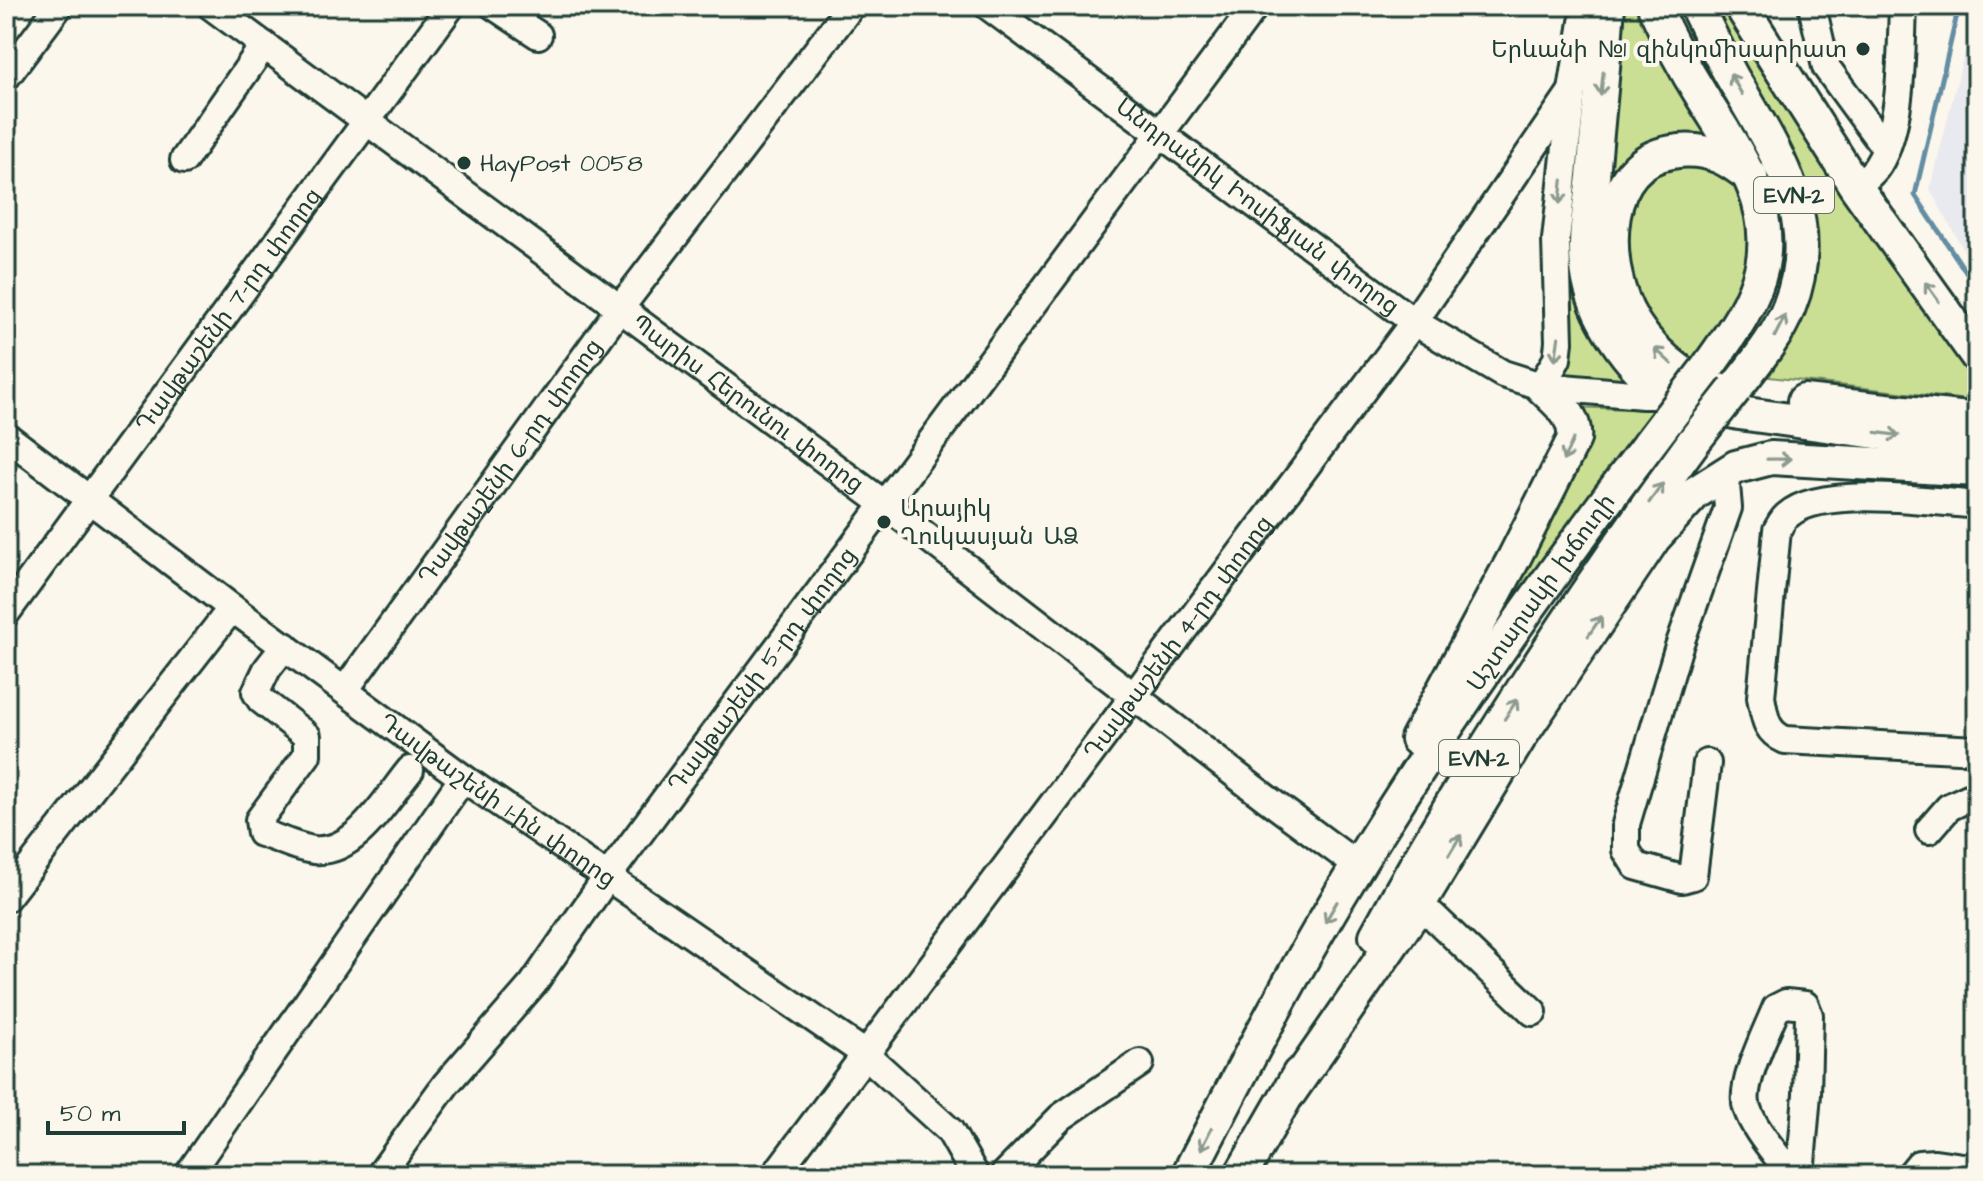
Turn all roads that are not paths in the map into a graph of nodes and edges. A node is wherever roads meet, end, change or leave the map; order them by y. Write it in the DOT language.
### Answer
graph roads {
  1 [pos="59,6"];
  2 [pos="211,6"];
  3 [pos="451,6"];
  4 [pos="494,6"];
  5 [pos="851,6"];
  6 [pos="988,6"];
  7 [pos="1255,6"];
  8 [pos="1592,6"];
  9 [pos="1608,6"];
  10 [pos="1654,6"];
  11 [pos="1696,6"];
  12 [pos="1741,6"];
  13 [pos="1812,6"];
  14 [pos="1903,6"];
  15 [pos="538,35"];
  16 [pos="264,45"];
  17 [pos="6,77"];
  18 [pos="1572,91"];
  19 [pos="368,122"];
  20 [pos="1161,134"];
  21 [pos="1886,149"];
  22 [pos="184,160"];
  23 [pos="1751,176"];
  24 [pos="1856,187"];
  25 [pos="620,308"];
  26 [pos="1414,322"];
  27 [pos="1977,356"];
  28 [pos="1541,386"];
  29 [pos="1732,391"];
  30 [pos="1670,408"];
  31 [pos="1977,420"];
  32 [pos="6,436"];
  33 [pos="1977,446"];
  34 [pos="1977,470"];
  35 [pos="1725,473"];
  36 [pos="88,498"];
  37 [pos="883,503"];
  38 [pos="1977,505"];
  39 [pos="232,608"];
  40 [pos="6,613"];
  41 [pos="285,646"];
  42 [pos="345,690"];
  43 [pos="1135,696"];
  44 [pos="1977,750"];
  45 [pos="1707,763"];
  46 [pos="410,770"];
  47 [pos="463,778"];
  48 [pos="1977,794"];
  49 [pos="1929,830"];
  50 [pos="1364,855"];
  51 [pos="608,876"];
  52 [pos="6,898"];
  53 [pos="1414,912"];
  54 [pos="1533,1012"];
  55 [pos="864,1053"];
  56 [pos="1140,1063"];
  57 [pos="1290,1092"];
  58 [pos="1977,1169"];
  59 [pos="188,1175"];
  60 [pos="380,1175"];
  61 [pos="775,1175"];
  62 [pos="975,1175"];
  63 [pos="1004,1175"];
  64 [pos="1188,1175"];
  65 [pos="1241,1175"];
  66 [pos="1791,1175"];
  67 [pos="1800,1175"];
  68 [pos="1910,1175"];
  1 -- 17 [label="street"];
  2 -- 16 [label="street, Պարիս Հերունու փողոց"];
  3 -- 19 [label="street, Դավթաշենի 7-րդ փողոց"];
  4 -- 15 [label="street"];
  5 -- 25 [label="street, Դավթաշենի 6-րդ փողոց"];
  6 -- 20 [label="street, Անդրանիկ Իոսիֆյան փողոց"];
  7 -- 20 [label="street, Դավթաշենի 5-րդ փողոց"];
  8 -- 18 [label="street"];
  9 -- 30 [label="main road, one-way"];
  10 -- 23 [label="main road, Աշտարակի խճուղի / EVN-2"];
  29 -- 11 [label="main road, Աշտարակի խճուղի / EVN-2, one-way"];
  12 -- 24 [label="main road"];
  13 -- 21 [label="street"];
  14 -- 21 [label="street"];
  16 -- 19 [label="street, Պարիս Հերունու փողոց"];
  16 -- 22 [label="street"];
  18 -- 26 [label="street, Դավթաշենի 4-րդ փողոց"];
  18 -- 28 [label="street, one-way"];
  19 -- 25 [label="street, Պարիս Հերունու փողոց"];
  19 -- 36 [label="street, Դավթաշենի 7-րդ փողոց"];
  20 -- 26 [label="street, Անդրանիկ Իոսիֆյան փողոց"];
  20 -- 37 [label="street, Դավթաշենի 5-րդ փողոց"];
  21 -- 24 [label="street"];
  29 -- 23 [label="main road, one-way"];
  23 -- 30 [label="main road, Աշտարակի խճուղի / EVN-2, bridge"];
  27 -- 24 [label="main road, one-way"];
  25 -- 37 [label="street, Պարիս Հերունու փողոց"];
  25 -- 42 [label="street, Դավթաշենի 6-րդ փողոց"];
  26 -- 28 [label="street, Անդրանիկ Իոսիֆյան փողոց"];
  26 -- 43 [label="street, Դավթաշենի 4-րդ փողոց"];
  28 -- 30 [label="street, Անդրանիկ Իոսիֆյան փողոց"];
  28 -- 50 [label="main road, one-way"];
  29 -- 30 [label="street, Անդրանիկ Իոսիֆյան փողոց"];
  29 -- 31 [label="main road"];
  57 -- 29 [label="main road, Աշտարակի խճուղի / EVN-2, one-way, bridge"];
  30 -- 33 [label="main road, one-way"];
  30 -- 50 [label="main road, Աշտարակի խճուղի / EVN-2"];
  32 -- 36 [label="street, Դավթաշենի 1-ին փողոց"];
  35 -- 34 [label="main road, one-way"];
  35 -- 45 [label="street"];
  53 -- 35 [label="main road, one-way"];
  36 -- 39 [label="street, Դավթաշենի 1-ին փողոց"];
  36 -- 40 [label="street, Դավթաշենի 7-րդ փողոց"];
  37 -- 43 [label="street, Պարիս Հերունու փողոց"];
  37 -- 51 [label="street, Դավթաշենի 5-րդ փողոց"];
  38 -- 44 [label="street"];
  39 -- 41 [label="street, Դավթաշենի 1-ին փողոց"];
  39 -- 52 [label="street"];
  41 -- 42 [label="street, Դավթաշենի 1-ին փողոց"];
  41 -- 46 [label="street"];
  42 -- 47 [label="street, Դավթաշենի 1-ին փողոց"];
  43 -- 50 [label="street, Պարիս Հերունու փողոց"];
  43 -- 55 [label="street, Դավթաշենի 4-րդ փողոց"];
  47 -- 51 [label="street, Դավթաշենի 1-ին փողոց"];
  47 -- 59 [label="street"];
  48 -- 49 [label="street"];
  50 -- 64 [label="main road, Աշտարակի խճուղի / EVN-2, one-way"];
  51 -- 55 [label="street, Դավթաշենի 1-ին փողոց"];
  51 -- 60 [label="street, Դավթաշենի 5-րդ փողոց"];
  53 -- 54 [label="street"];
  53 -- 57 [label="main road"];
  55 -- 61 [label="street, Դավթաշենի 4-րդ փողոց"];
  55 -- 62 [label="street, Դավթաշենի 1-ին փողոց"];
  56 -- 63 [label="street"];
  57 -- 65 [label="main road, Աշտարակի խճուղի / EVN-2"];
  58 -- 68 [label="street"];
  66 -- 67 [label="street"];
}
